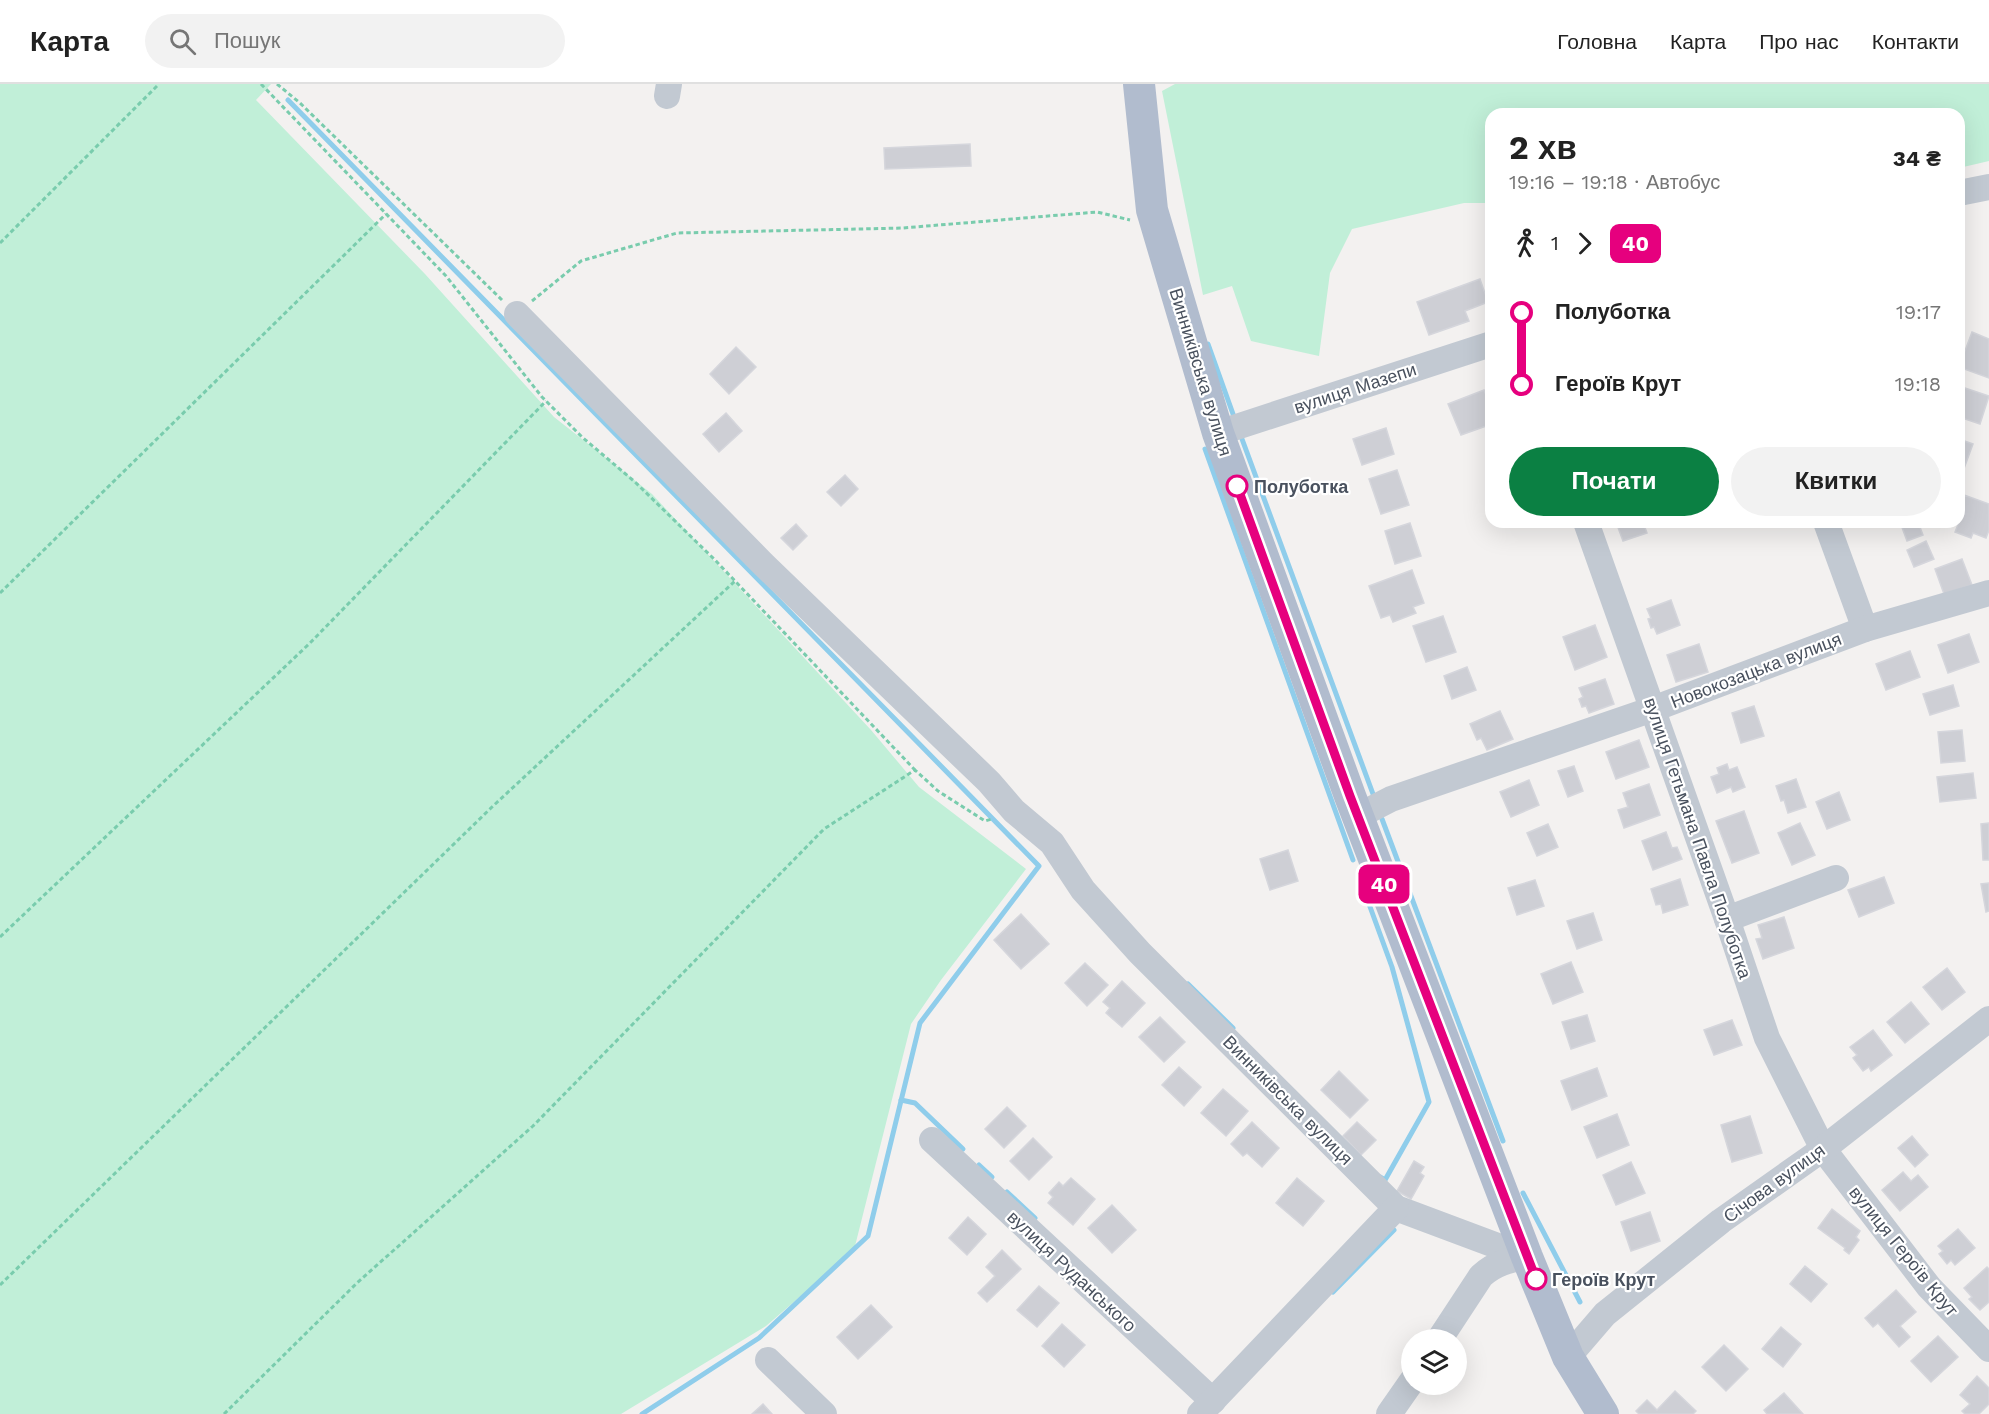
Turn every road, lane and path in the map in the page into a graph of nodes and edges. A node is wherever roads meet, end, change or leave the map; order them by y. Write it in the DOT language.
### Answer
graph roads {
  1 [pos="159,84"];
  2 [pos="261,84"];
  3 [pos="277,84"];
  4 [pos="1139,84"];
  5 [pos="1989,187"];
  6 [pos="1965,192"];
  7 [pos="386,214"];
  8 [pos="1157,227"];
  9 [pos="0,243"];
  10 [pos="517,314"];
  11 [pos="1485,346"];
  12 [pos="546,401"];
  13 [pos="1218,433"];
  14 [pos="1588,528"];
  15 [pos="1828,528"];
  16 [pos="735,580"];
  17 [pos="0,593"];
  18 [pos="1989,593"];
  19 [pos="1865,629"];
  20 [pos="1653,710"];
  21 [pos="915,770"];
  22 [pos="1014,811"];
  23 [pos="1358,816"];
  24 [pos="1836,878"];
  25 [pos="1727,919"];
  26 [pos="0,937"];
  27 [pos="1989,1019"];
  28 [pos="932,1140"];
  29 [pos="1823,1149"];
  30 [pos="1396,1208"];
  31 [pos="1527,1257"];
  32 [pos="0,1285"];
  33 [pos="1446,1329"];
  34 [pos="1989,1349"];
  35 [pos="1568,1357"];
  36 [pos="768,1360"];
  37 [pos="1402,1395"];
  38 [pos="1206,1407"];
  39 [pos="224,1414"];
  40 [pos="824,1414"];
  41 [pos="1389,1414"];
  42 [pos="1603,1414"];
  1 -- 9 [label="path"];
  2 -- 7 [label="path"];
  3 -- 10 [label="path"];
  4 -- 8 [label="main road, Винниківська вулиця"];
  5 -- 6 [label="street"];
  7 -- 12 [label="path"];
  7 -- 17 [label="path"];
  8 -- 10 [label="path"];
  8 -- 13 [label="main road, Винниківська вулиця"];
  10 -- 22 [label="street, Винниківська вулиця"];
  11 -- 13 [label="street, вулиця Мазепи"];
  12 -- 16 [label="path"];
  12 -- 26 [label="path"];
  13 -- 23 [label="main road, Винниківська вулиця"];
  14 -- 20 [label="street, вулиця Гетьмана Павла Полуботка"];
  15 -- 19 [label="street"];
  16 -- 21 [label="path"];
  16 -- 32 [label="path"];
  18 -- 19 [label="street, Новокозацька вулиця"];
  19 -- 20 [label="street, Новокозацька вулиця"];
  20 -- 23 [label="street, Новокозацька вулиця"];
  20 -- 25 [label="street, вулиця Гетьмана Павла Полуботка"];
  21 -- 22 [label="path"];
  21 -- 39 [label="path"];
  22 -- 30 [label="street, Винниківська вулиця"];
  23 -- 31 [label="main road, Винниківська вулиця"];
  24 -- 25 [label="street"];
  25 -- 29 [label="street, вулиця Гетьмана Павла Полуботка"];
  27 -- 29 [label="street, Січова вулиця"];
  28 -- 38 [label="street, вулиця Руданського"];
  29 -- 34 [label="street, вулиця Героїв Крут"];
  29 -- 35 [label="street, Січова вулиця"];
  30 -- 31 [label="street, Винниківська вулиця"];
  30 -- 38 [label="street"];
  31 -- 33 [label="street"];
  31 -- 35 [label="main road, Винниківська вулиця"];
  35 -- 42 [label="main road, Винниківська вулиця"];
  36 -- 40 [label="street"];
  37 -- 41 [label="street"];
}
